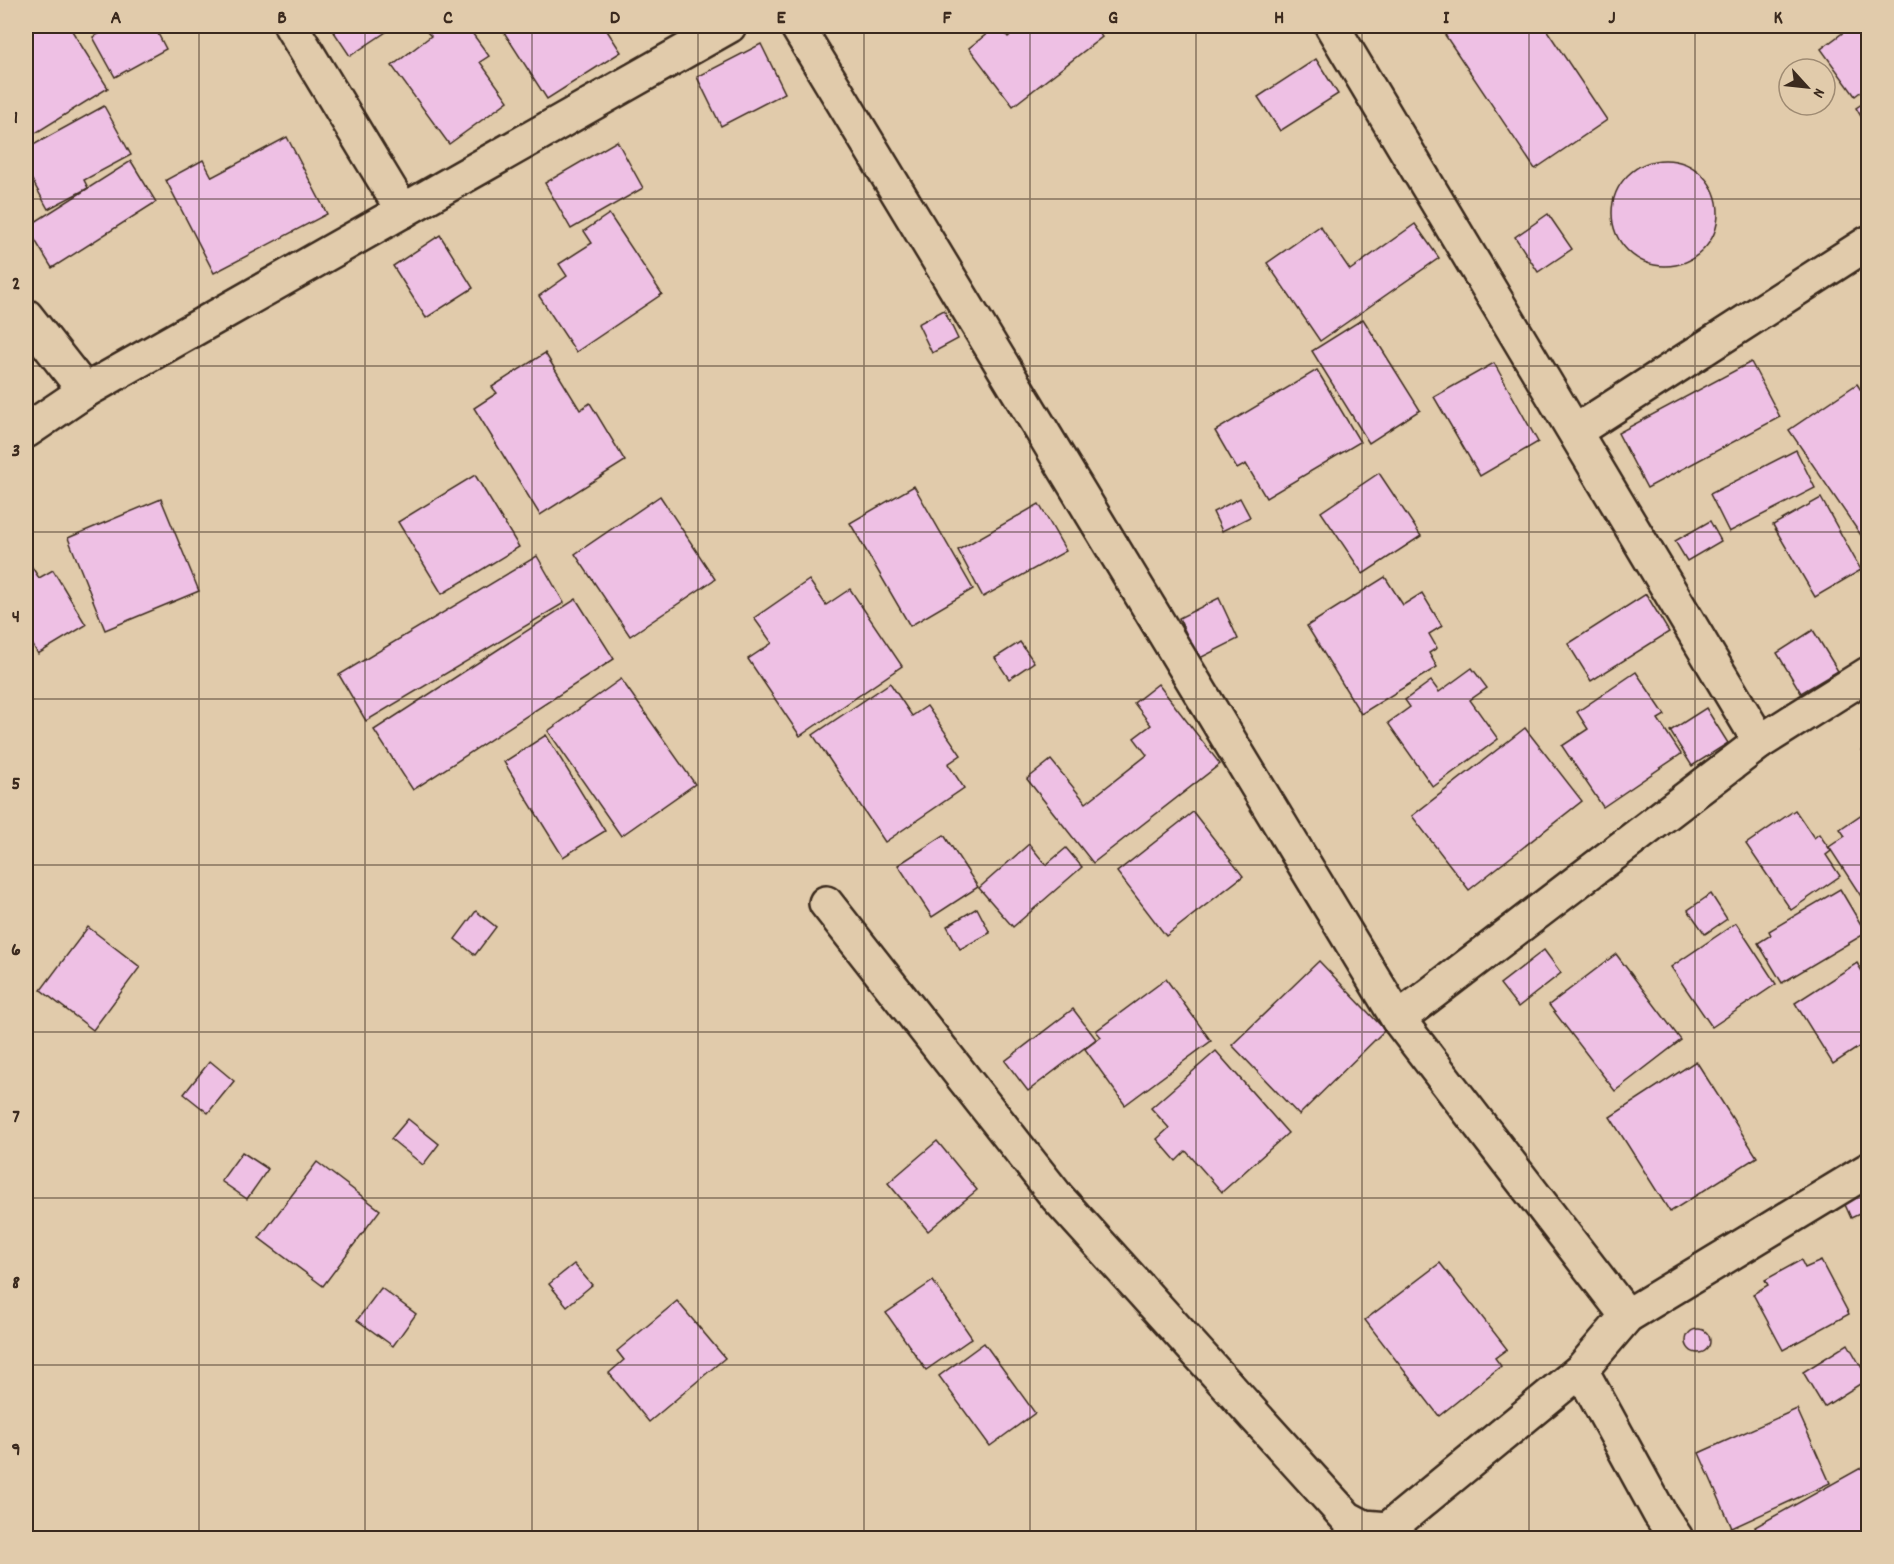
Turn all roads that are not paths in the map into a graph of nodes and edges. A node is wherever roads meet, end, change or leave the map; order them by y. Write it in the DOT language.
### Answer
graph roads {
  1 [pos="291,26"];
  2 [pos="729,26"];
  3 [pos="797,26"];
  4 [pos="1332,26"];
  5 [pos="403,211"];
  6 [pos="1869,243"];
  7 [pos="26,316"];
  8 [pos="85,390"];
  9 [pos="26,431"];
  10 [pos="1576,431"];
  11 [pos="1869,674"];
  12 [pos="1760,742"];
  13 [pos="826,903"];
  14 [pos="1398,1019"];
  15 [pos="1869,1170"];
  16 [pos="1627,1316"];
  17 [pos="1581,1370"];
  18 [pos="1676,1539"];
  1 -- 5 [label="street"];
  2 -- 5 [label="street"];
  3 -- 14 [label="street"];
  4 -- 10 [label="street"];
  5 -- 8 [label="street"];
  6 -- 10 [label="street"];
  7 -- 8 [label="street"];
  8 -- 9 [label="street"];
  10 -- 12 [label="street"];
  11 -- 12 [label="street"];
  12 -- 14 [label="street"];
  13 -- 17 [label="street"];
  14 -- 16 [label="street"];
  15 -- 16 [label="street"];
  16 -- 17 [label="street"];
  17 -- 18 [label="street"];
}
